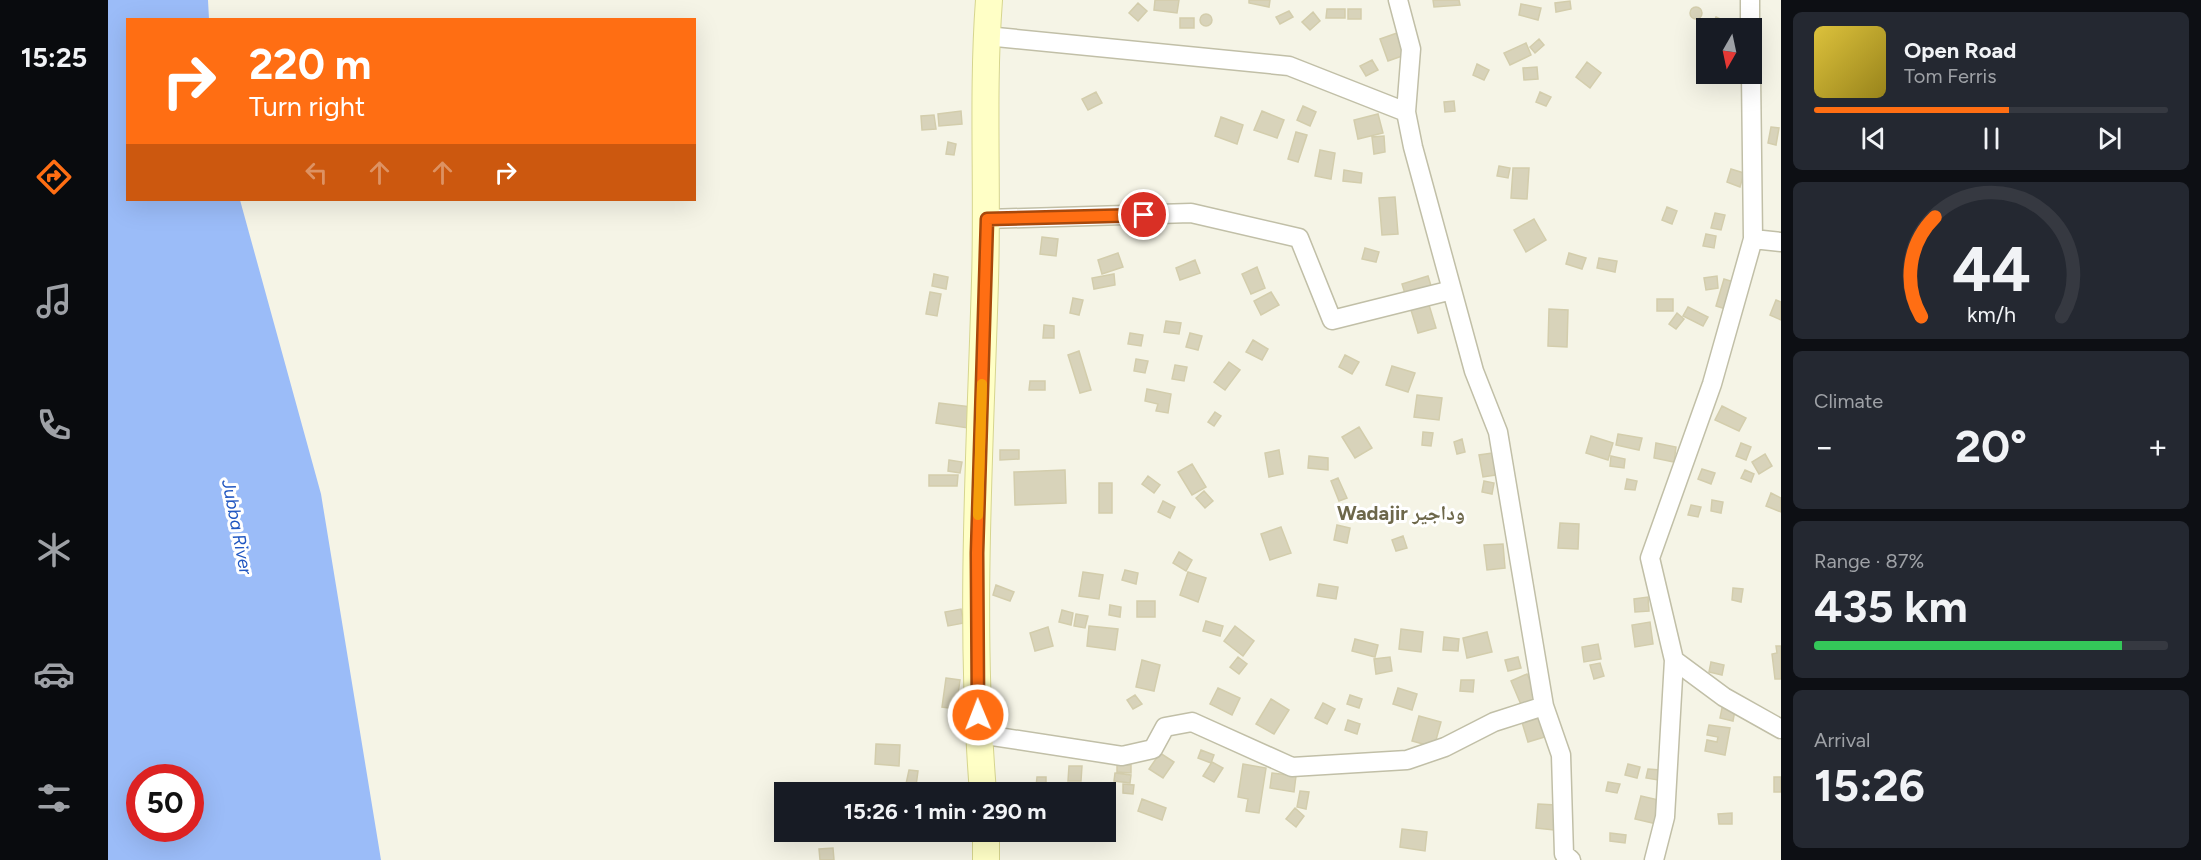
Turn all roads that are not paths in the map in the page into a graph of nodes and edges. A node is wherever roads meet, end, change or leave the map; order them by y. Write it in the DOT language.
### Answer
graph roads {
  1 [pos="989,0"];
  2 [pos="1398,0"];
  3 [pos="1750,0"];
  4 [pos="1750,18"];
  5 [pos="986,36"];
  6 [pos="1751,84"];
  7 [pos="1406,112"];
  8 [pos="987,219"];
  9 [pos="1753,239"];
  10 [pos="1781,242"];
  11 [pos="1452,290"];
  12 [pos="1674,660"];
  13 [pos="1544,706"];
  14 [pos="1781,729"];
  15 [pos="979,734"];
  16 [pos="982,782"];
  17 [pos="986,842"];
  18 [pos="986,860"];
  19 [pos="1571,860"];
  20 [pos="1654,860"];
  1 -- 5 [label="main road"];
  2 -- 7 [label="street"];
  3 -- 4 [label="street"];
  5 -- 7 [label="street"];
  5 -- 8 [label="main road"];
  6 -- 9 [label="street"];
  7 -- 11 [label="street"];
  8 -- 11 [label="street"];
  8 -- 15 [label="main road"];
  9 -- 10 [label="street"];
  9 -- 12 [label="street"];
  11 -- 13 [label="street"];
  12 -- 14 [label="street"];
  12 -- 20 [label="street"];
  13 -- 15 [label="street"];
  13 -- 19 [label="street"];
  15 -- 16 [label="main road"];
  17 -- 18 [label="main road"];
}
